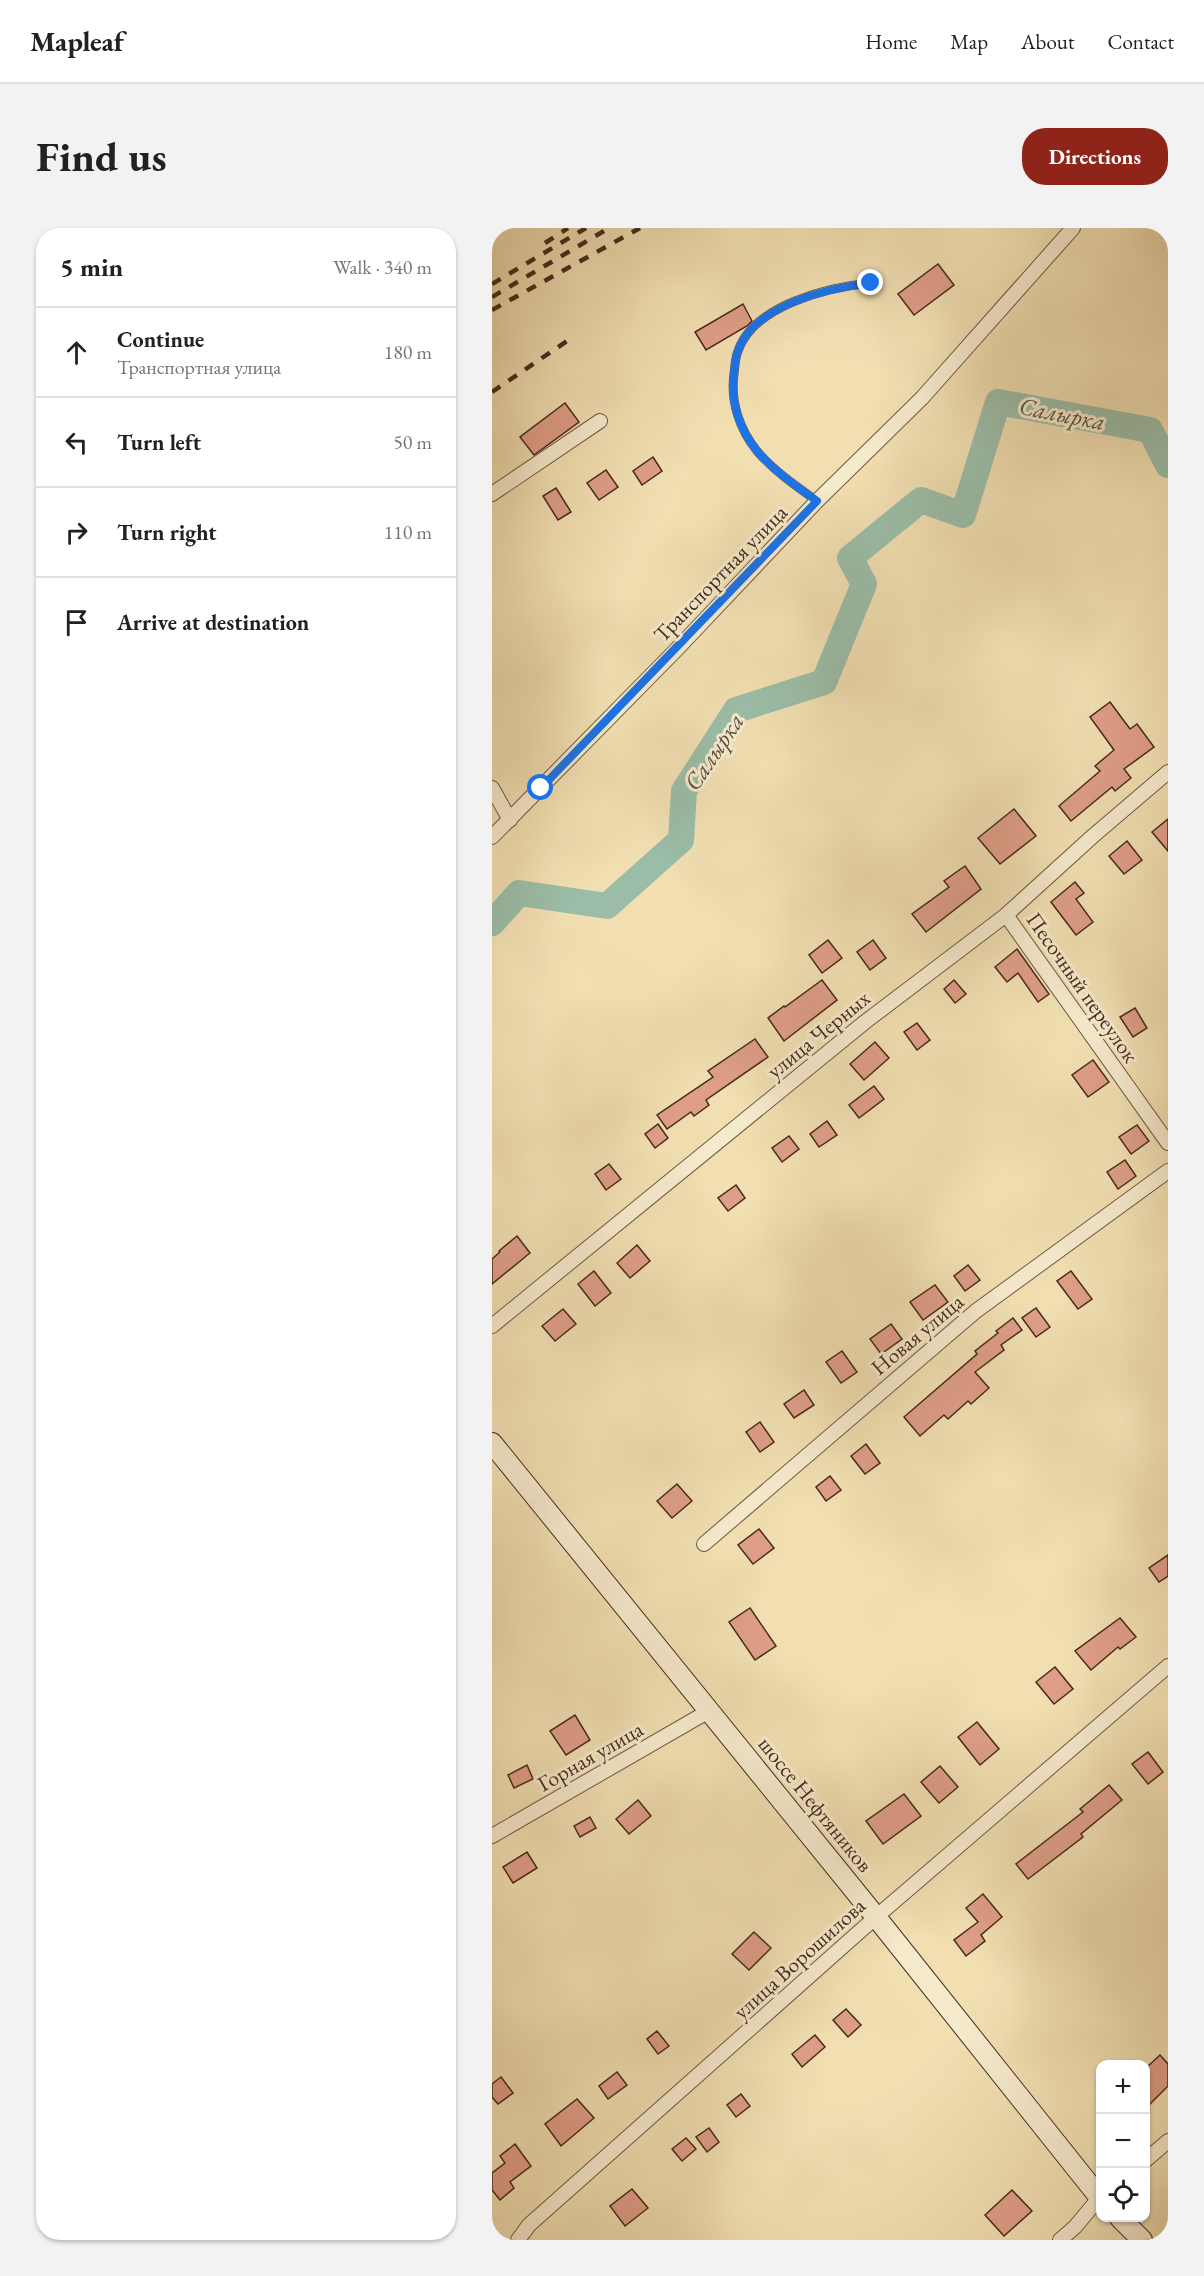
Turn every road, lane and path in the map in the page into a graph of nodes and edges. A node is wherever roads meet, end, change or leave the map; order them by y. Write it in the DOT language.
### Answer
graph roads {
  1 [pos="1072,228"];
  2 [pos="871,283"];
  3 [pos="600,421"];
  4 [pos="492,494"];
  5 [pos="817,501"];
  6 [pos="1168,772"];
  7 [pos="492,788"];
  8 [pos="510,820"];
  9 [pos="492,837"];
  10 [pos="1006,915"];
  11 [pos="1168,1143"];
  12 [pos="1168,1171"];
  13 [pos="492,1326"];
  14 [pos="492,1443"];
  15 [pos="704,1544"];
  16 [pos="1168,1666"];
  17 [pos="709,1711"];
  18 [pos="492,1836"];
  19 [pos="876,1917"];
  20 [pos="1168,2141"];
  21 [pos="1150,2157"];
  22 [pos="1096,2193"];
  23 [pos="1096,2203"];
  24 [pos="1116,2222"];
  25 [pos="1125,2222"];
  26 [pos="518,2240"];
  27 [pos="1060,2240"];
  28 [pos="1128,2240"];
  29 [pos="1142,2240"];
  1 -- 5 [label="street, Транспортная улица"];
  2 -- 5 [label="lane"];
  3 -- 4 [label="street"];
  5 -- 8 [label="street, Транспортная улица"];
  6 -- 10 [label="street, улица Черных"];
  7 -- 8 [label="street"];
  8 -- 9 [label="street, Транспортная улица"];
  10 -- 11 [label="street, Песочный переулок"];
  10 -- 13 [label="street, улица Черных"];
  12 -- 15 [label="street, Новая улица"];
  14 -- 17 [label="main road, шоссе Нефтяников"];
  16 -- 19 [label="street, улица Ворошилова"];
  17 -- 18 [label="street, Горная улица"];
  17 -- 19 [label="main road, шоссе Нефтяников"];
  19 -- 22 [label="main road, шоссе Нефтяников"];
  19 -- 26 [label="street, улица Ворошилова"];
  20 -- 21 [label="street"];
  23 -- 27 [label="street"];
  24 -- 28 [label="main road"];
  25 -- 29 [label="main road"];
}
